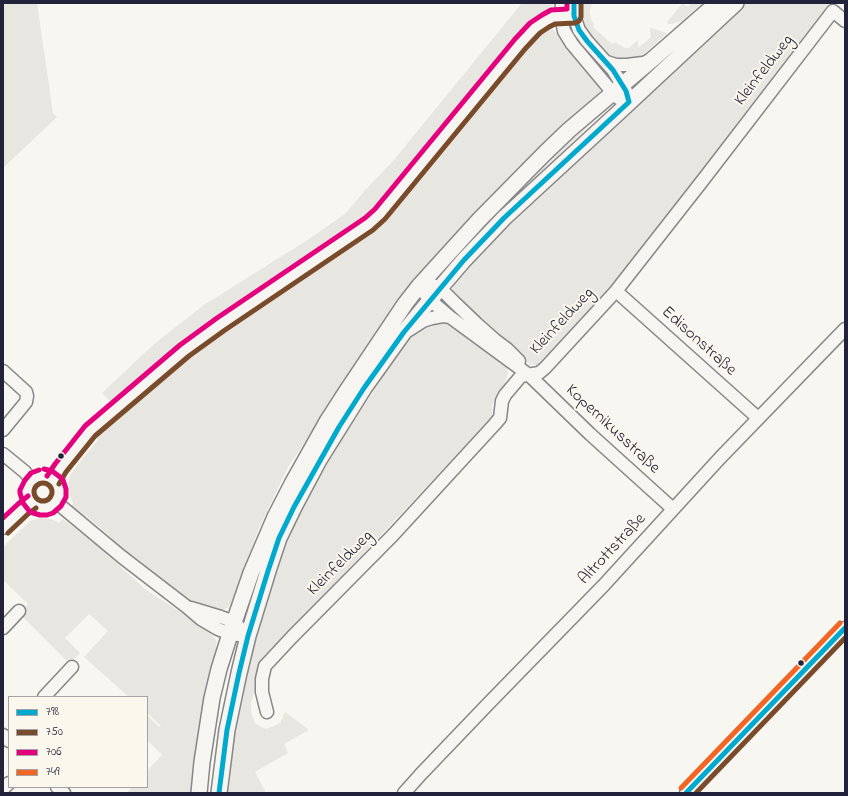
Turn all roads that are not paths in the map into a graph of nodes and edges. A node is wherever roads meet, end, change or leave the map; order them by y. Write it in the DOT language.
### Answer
graph roads {
  1 [pos="562,3"];
  2 [pos="574,3"];
  3 [pos="717,3"];
  4 [pos="736,3"];
  5 [pos="561,16"];
  6 [pos="574,16"];
  7 [pos="845,21"];
  8 [pos="654,58"];
  9 [pos="607,62"];
  10 [pos="618,89"];
  11 [pos="629,103"];
  12 [pos="421,284"];
  13 [pos="440,288"];
  14 [pos="616,291"];
  15 [pos="430,300"];
  16 [pos="450,317"];
  17 [pos="845,329"];
  18 [pos="404,332"];
  19 [pos="3,371"];
  20 [pos="529,375"];
  21 [pos="758,418"];
  22 [pos="3,430"];
  23 [pos="3,454"];
  24 [pos="53,480"];
  25 [pos="32,481"];
  26 [pos="32,502"];
  27 [pos="56,502"];
  28 [pos="673,509"];
  29 [pos="3,528"];
  30 [pos="18,611"];
  31 [pos="3,628"];
  32 [pos="232,628"];
  33 [pos="845,628"];
  34 [pos="248,636"];
  35 [pos="72,667"];
  36 [pos="45,696"];
  37 [pos="267,712"];
  38 [pos="199,793"];
  39 [pos="219,793"];
  40 [pos="404,793"];
  41 [pos="686,793"];
  1 -- 5 [label="street"];
  2 -- 6 [label="street"];
  3 -- 8 [label="main road"];
  4 -- 11 [label="main road"];
  5 -- 6 [label="street"];
  5 -- 10 [label="street"];
  5 -- 24 [label="street"];
  6 -- 9 [label="street"];
  7 -- 14 [label="street, Kleinfeldweg"];
  8 -- 9 [label="street"];
  8 -- 10 [label="main road"];
  9 -- 10 [label="street"];
  10 -- 11 [label="street"];
  10 -- 12 [label="main road"];
  11 -- 13 [label="main road"];
  12 -- 13 [label="street, Kopernikusstraße"];
  12 -- 15 [label="street, Kopernikusstraße"];
  12 -- 32 [label="main road"];
  13 -- 15 [label="main road"];
  13 -- 20 [label="street, Kopernikusstraße"];
  14 -- 20 [label="street, Kleinfeldweg"];
  14 -- 21 [label="street, Edisonstraße"];
  15 -- 16 [label="street, Kopernikusstraße"];
  15 -- 18 [label="main road"];
  16 -- 18 [label="street"];
  16 -- 20 [label="street, Kopernikusstraße"];
  17 -- 21 [label="street, Altrottstraße"];
  18 -- 34 [label="main road"];
  19 -- 22 [label="street"];
  20 -- 28 [label="street, Kopernikusstraße"];
  20 -- 37 [label="street, Kleinfeldweg"];
  21 -- 28 [label="street, Altrottstraße"];
  23 -- 25 [label="street"];
  24 -- 25 [label="street"];
  24 -- 27 [label="street"];
  25 -- 26 [label="street"];
  26 -- 27 [label="street"];
  26 -- 29 [label="street"];
  27 -- 32 [label="street"];
  28 -- 40 [label="street, Altrottstraße"];
  30 -- 31 [label="street"];
  32 -- 34 [label="street"];
  32 -- 38 [label="main road"];
  33 -- 41 [label="street"];
  34 -- 39 [label="main road"];
  35 -- 36 [label="street"];
}
